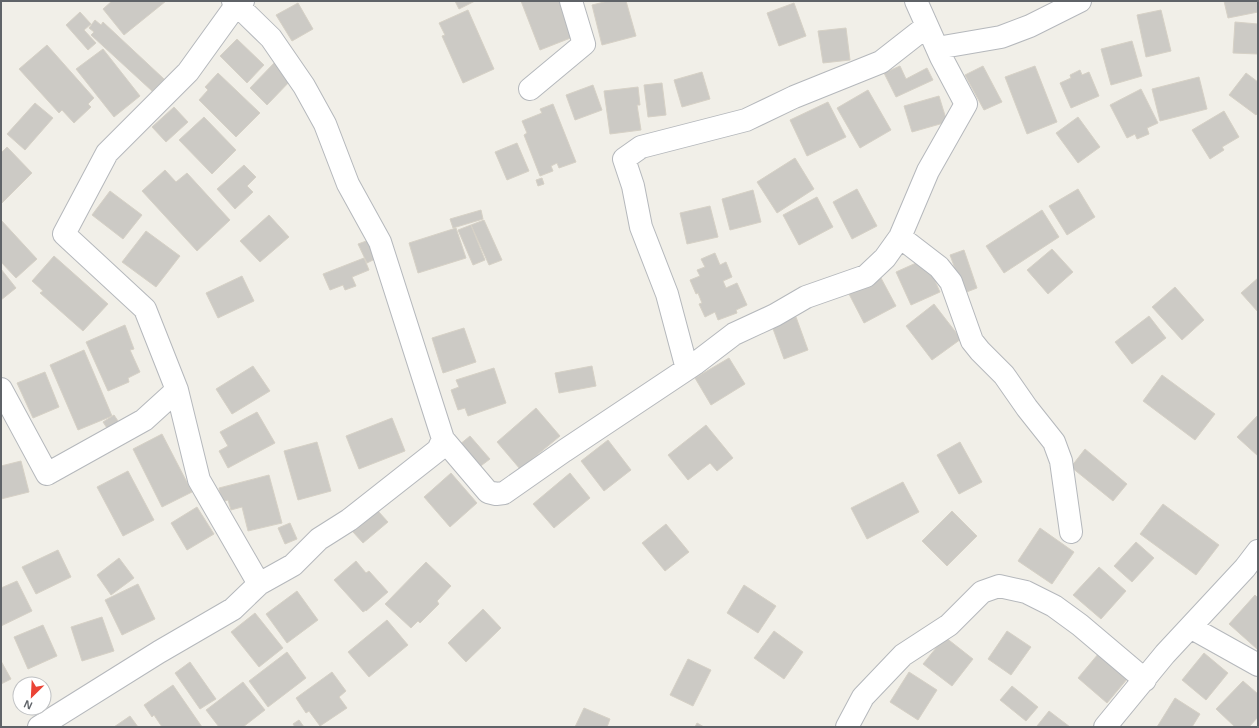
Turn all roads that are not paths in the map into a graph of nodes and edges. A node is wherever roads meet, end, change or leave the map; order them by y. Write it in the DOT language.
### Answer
graph roads {
  1 [pos="571,1"];
  2 [pos="916,1"];
  3 [pos="1080,1"];
  4 [pos="238,2"];
  5 [pos="927,26"];
  6 [pos="937,48"];
  7 [pos="530,89"];
  8 [pos="900,237"];
  9 [pos="687,369"];
  10 [pos="1,389"];
  11 [pos="176,390"];
  12 [pos="443,439"];
  13 [pos="1071,532"];
  14 [pos="1258,551"];
  15 [pos="259,584"];
  16 [pos="1190,627"];
  17 [pos="1258,665"];
  18 [pos="1145,680"];
  19 [pos="40,727"];
  20 [pos="847,727"];
  21 [pos="1105,727"];
  1 -- 7 [label="street"];
  2 -- 5 [label="street"];
  3 -- 6 [label="street"];
  4 -- 11 [label="street"];
  4 -- 12 [label="street"];
  5 -- 6 [label="street"];
  5 -- 9 [label="street"];
  6 -- 8 [label="street"];
  8 -- 9 [label="street"];
  8 -- 13 [label="street"];
  9 -- 12 [label="street"];
  10 -- 11 [label="street"];
  11 -- 15 [label="street"];
  12 -- 15 [label="street"];
  14 -- 16 [label="street"];
  15 -- 19 [label="street"];
  16 -- 17 [label="street"];
  16 -- 18 [label="street"];
  18 -- 20 [label="street"];
  18 -- 21 [label="street"];
}
